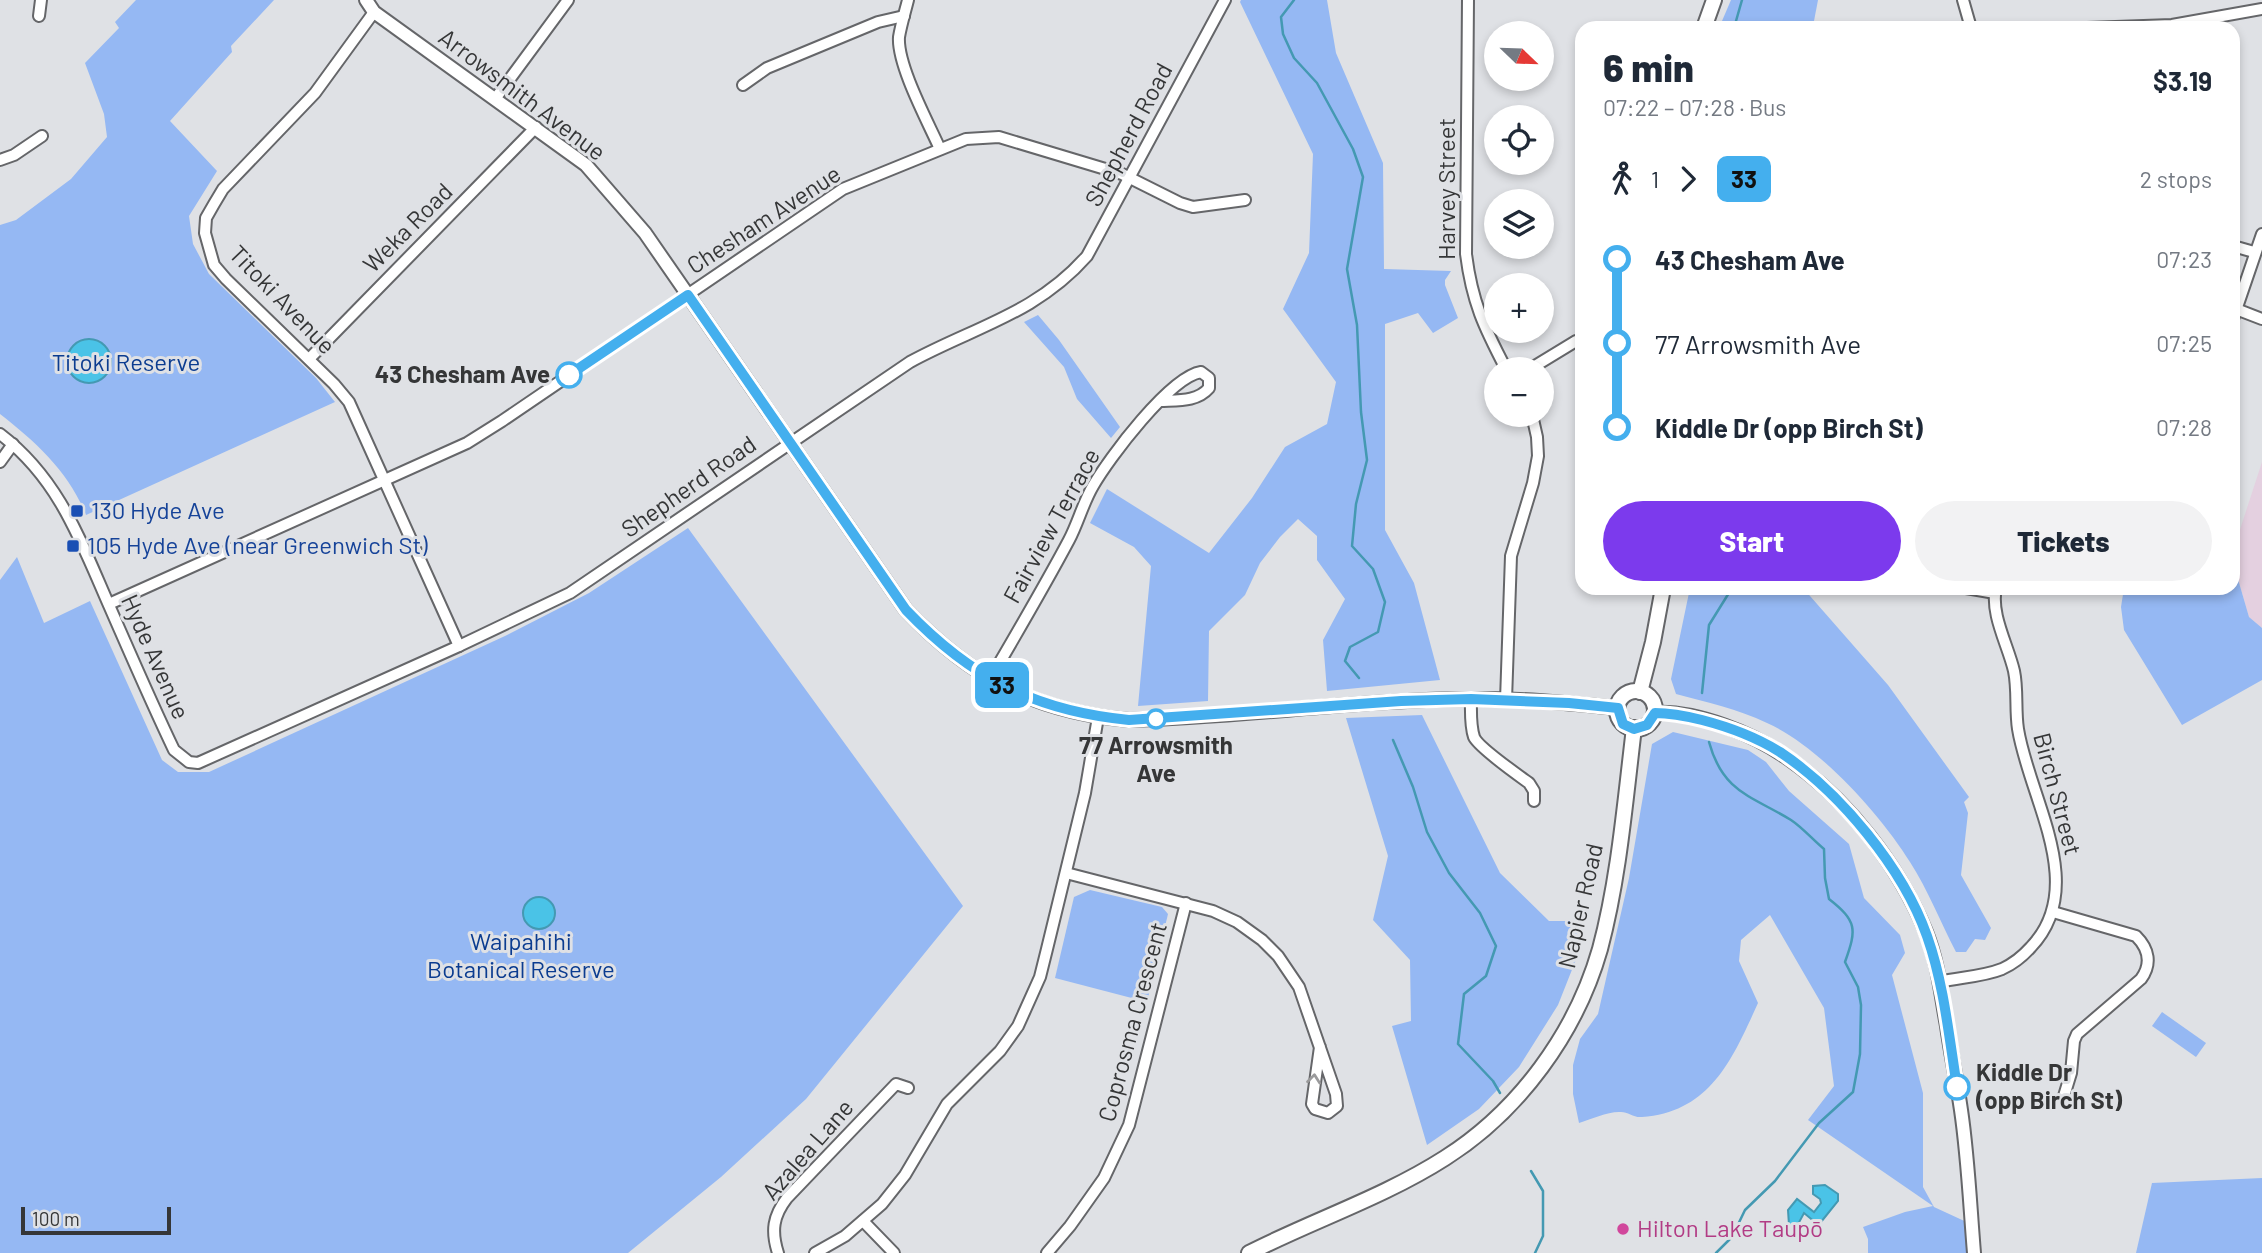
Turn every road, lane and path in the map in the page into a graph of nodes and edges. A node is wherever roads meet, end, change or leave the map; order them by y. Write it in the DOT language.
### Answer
graph roads {
  1 [pos="40,0"];
  2 [pos="366,0"];
  3 [pos="568,0"];
  4 [pos="908,0"];
  5 [pos="1226,0"];
  6 [pos="1468,0"];
  7 [pos="1714,0"];
  8 [pos="1963,0"];
  9 [pos="2262,9"];
  10 [pos="374,12"];
  11 [pos="39,16"];
  12 [pos="904,16"];
  13 [pos="1706,21"];
  14 [pos="1969,21"];
  15 [pos="2194,21"];
  16 [pos="743,85"];
  17 [pos="495,99"];
  18 [pos="536,127"];
  19 [pos="42,136"];
  20 [pos="940,149"];
  21 [pos="0,160"];
  22 [pos="1130,176"];
  23 [pos="1245,200"];
  24 [pos="2262,234"];
  25 [pos="2240,248"];
  26 [pos="2254,252"];
  27 [pos="688,295"];
  28 [pos="2240,295"];
  29 [pos="2240,315"];
  30 [pos="2262,318"];
  31 [pos="1575,342"];
  32 [pos="1501,357"];
  33 [pos="1550,357"];
  34 [pos="309,359"];
  35 [pos="1160,401"];
  36 [pos="1535,427"];
  37 [pos="0,434"];
  38 [pos="13,444"];
  39 [pos="789,444"];
  40 [pos="0,462"];
  41 [pos="384,480"];
  42 [pos="1662,595"];
  43 [pos="1996,595"];
  44 [pos="109,604"];
  45 [pos="459,646"];
  46 [pos="990,679"];
  47 [pos="1640,692"];
  48 [pos="1471,699"];
  49 [pos="1506,700"];
  50 [pos="1618,708"];
  51 [pos="1655,713"];
  52 [pos="1098,717"];
  53 [pos="1634,729"];
  54 [pos="182,758"];
  55 [pos="1534,801"];
  56 [pos="1066,873"];
  57 [pos="1186,903"];
  58 [pos="2053,912"];
  59 [pos="1939,982"];
  60 [pos="1320,1047"];
  61 [pos="890,1072"];
  62 [pos="896,1084"];
  63 [pos="908,1088"];
  64 [pos="2064,1096"];
  65 [pos="863,1221"];
  66 [pos="778,1253"];
  67 [pos="815,1253"];
  68 [pos="894,1253"];
  69 [pos="1047,1253"];
  70 [pos="1249,1253"];
  71 [pos="1974,1253"];
  1 -- 11 [label="street"];
  2 -- 10 [label="street"];
  3 -- 17 [label="street"];
  4 -- 12 [label="street"];
  5 -- 22 [label="street, Shepherd Road"];
  6 -- 32 [label="street, Harvey Street"];
  7 -- 13 [label="main road"];
  8 -- 14 [label="street"];
  9 -- 15 [label="street"];
  10 -- 17 [label="street, Arrowsmith Avenue"];
  10 -- 34 [label="street, Titoki Avenue"];
  12 -- 16 [label="street"];
  12 -- 20 [label="street"];
  17 -- 18 [label="street, Arrowsmith Avenue"];
  18 -- 27 [label="street, Arrowsmith Avenue"];
  18 -- 34 [label="street, Weka Road"];
  19 -- 21 [label="street"];
  20 -- 22 [label="street, Chesham Avenue"];
  20 -- 27 [label="street, Chesham Avenue"];
  22 -- 23 [label="street, Chesham Avenue"];
  22 -- 39 [label="street, Shepherd Road"];
  24 -- 26 [label="street"];
  25 -- 26 [label="street"];
  26 -- 28 [label="street"];
  27 -- 39 [label="street, Arrowsmith Avenue"];
  27 -- 41 [label="street, Chesham Avenue"];
  29 -- 30 [label="street"];
  31 -- 33 [label="street"];
  34 -- 41 [label="street, Titoki Avenue"];
  35 -- 46 [label="street, Fairview Terrace"];
  36 -- 49 [label="street"];
  37 -- 38 [label="street, Hyde Avenue"];
  38 -- 40 [label="street"];
  38 -- 44 [label="street, Hyde Avenue"];
  39 -- 45 [label="street, Shepherd Road"];
  39 -- 46 [label="street, Arrowsmith Avenue"];
  41 -- 44 [label="street, Chesham Avenue"];
  41 -- 45 [label="street, Titoki Avenue"];
  42 -- 47 [label="main road"];
  43 -- 58 [label="street, Birch Street"];
  44 -- 54 [label="street, Hyde Avenue"];
  45 -- 54 [label="street, Shepherd Road"];
  46 -- 52 [label="street, Arrowsmith Avenue"];
  47 -- 50 [label="main road"];
  47 -- 51 [label="main road"];
  48 -- 49 [label="street, Arrowsmith Avenue"];
  48 -- 52 [label="street, Arrowsmith Avenue"];
  48 -- 55 [label="street"];
  49 -- 50 [label="street, Arrowsmith Avenue"];
  50 -- 53 [label="main road"];
  51 -- 53 [label="main road"];
  51 -- 59 [label="street"];
  52 -- 56 [label="street"];
  53 -- 70 [label="main road, Napier Road"];
  56 -- 57 [label="street"];
  56 -- 65 [label="street"];
  57 -- 60 [label="street"];
  57 -- 69 [label="street, Coprosma Crescent"];
  58 -- 59 [label="street, Birch Street"];
  58 -- 64 [label="street"];
  59 -- 71 [label="street"];
  60 -- 60 [label="street, one-way"];
  61 -- 62 [label="street"];
  62 -- 63 [label="street"];
  62 -- 66 [label="street, Azalea Lane"];
  65 -- 67 [label="street"];
  65 -- 68 [label="street"];
}
